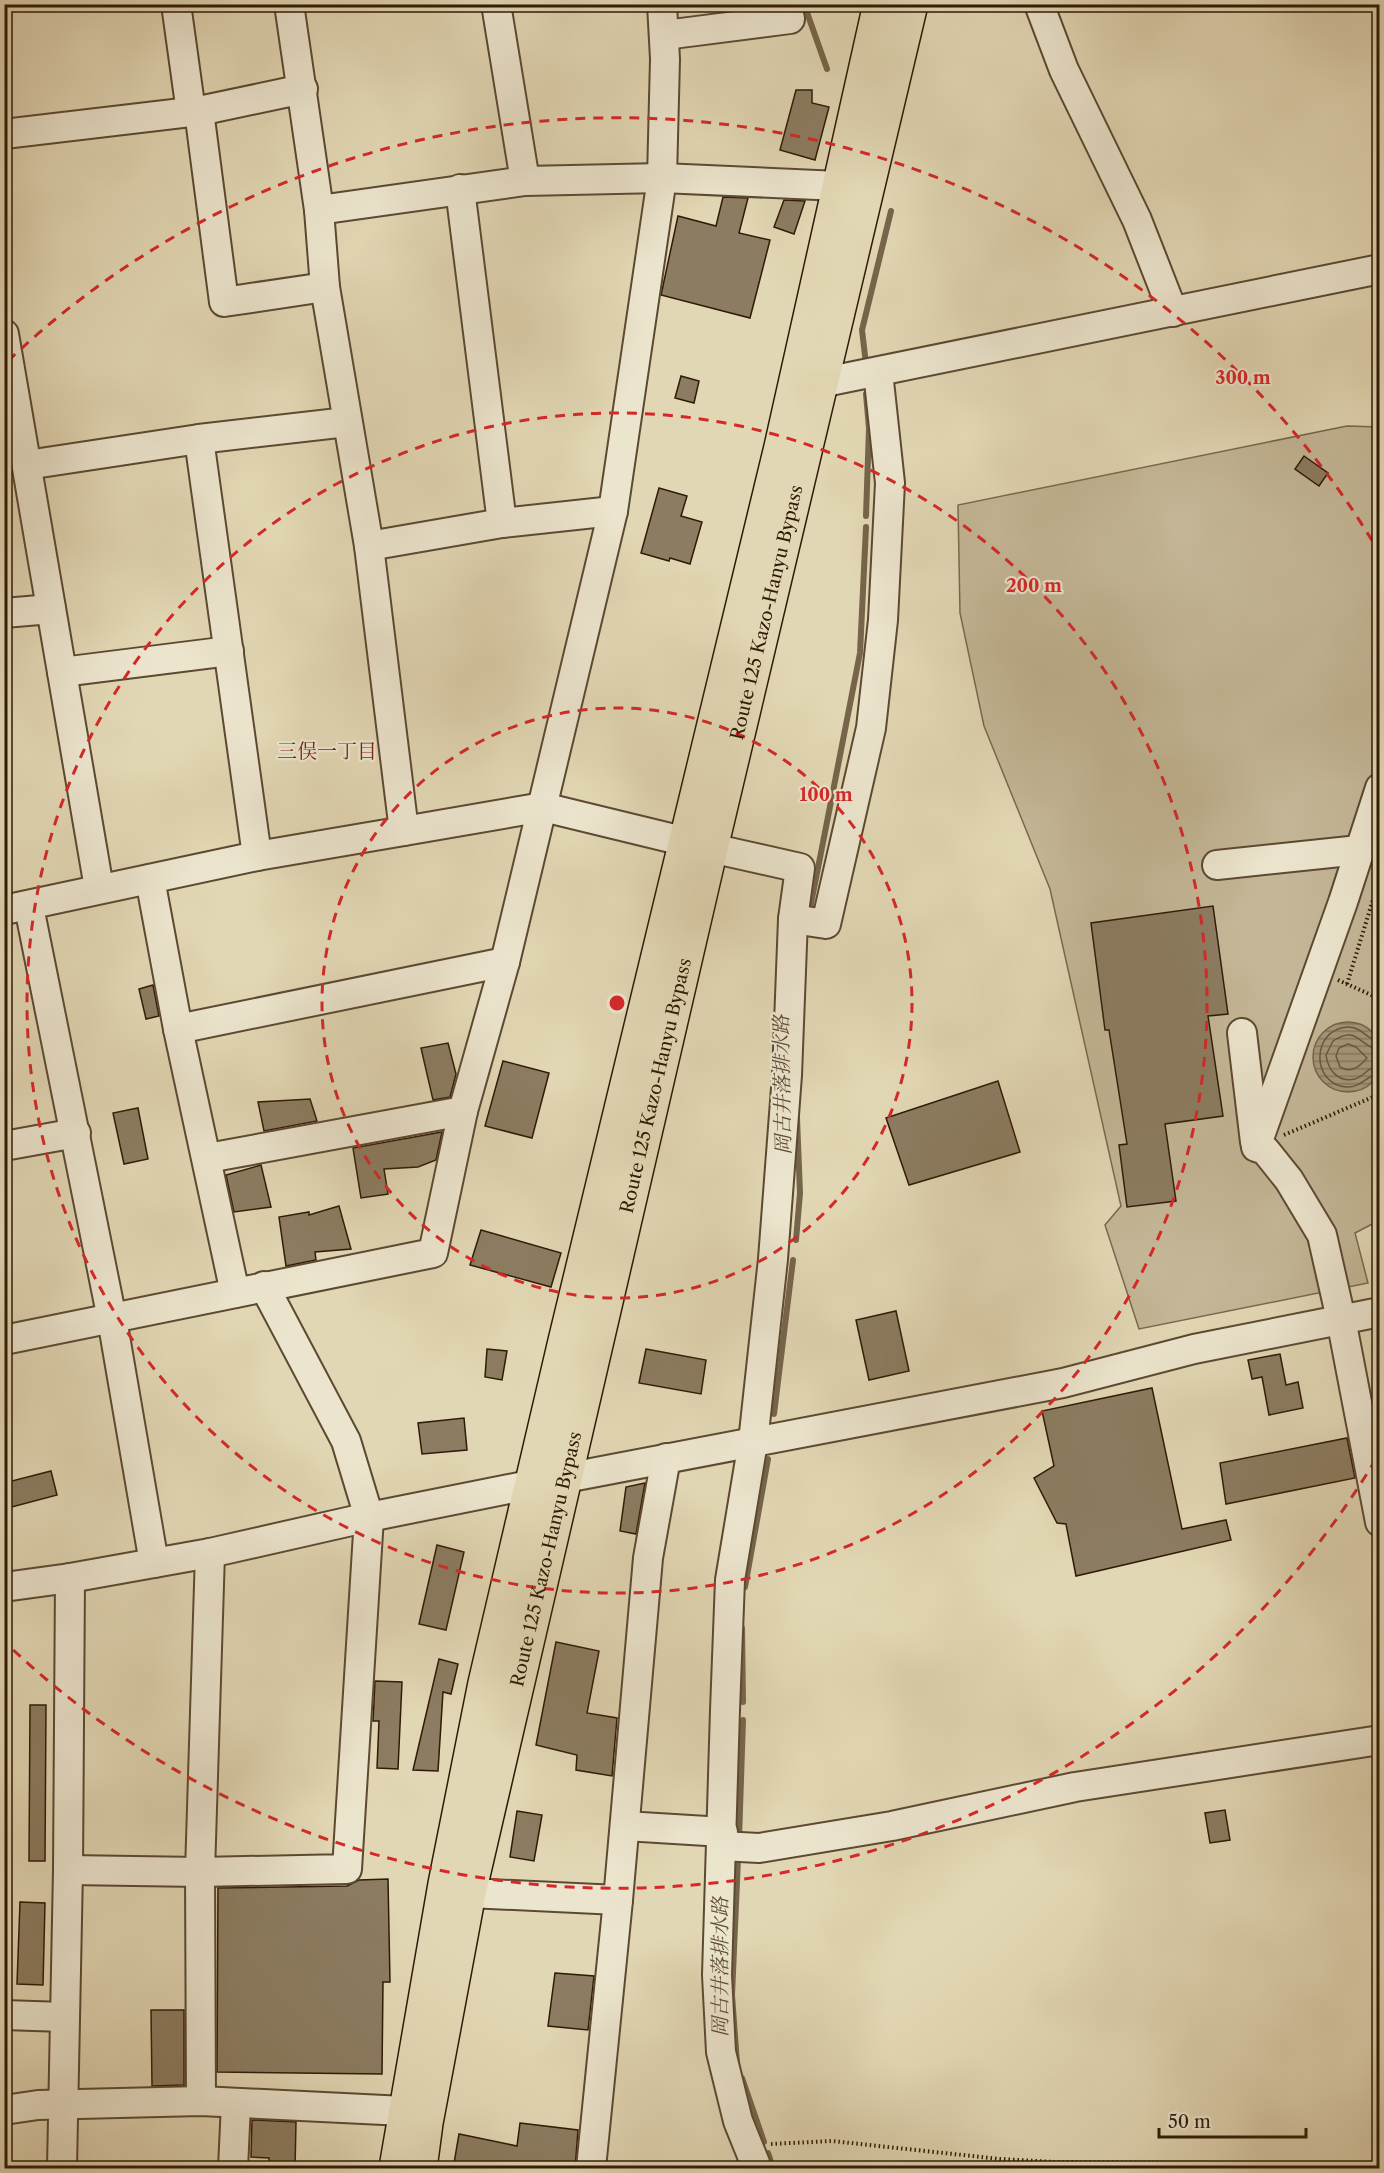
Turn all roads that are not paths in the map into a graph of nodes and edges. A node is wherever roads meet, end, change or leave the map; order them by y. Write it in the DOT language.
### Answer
graph roads {
  1 [pos="176,4"];
  2 [pos="289,4"];
  3 [pos="662,4"];
  4 [pos="787,4"];
  5 [pos="880,4"];
  6 [pos="911,4"];
  7 [pos="1039,4"];
  8 [pos="502,5"];
  9 [pos="665,35"];
  10 [pos="303,90"];
  11 [pos="195,111"];
  12 [pos="4,134"];
  13 [pos="662,178"];
  14 [pos="525,181"];
  15 [pos="839,186"];
  16 [pos="460,189"];
  17 [pos="319,210"];
  18 [pos="1380,269"];
  19 [pos="325,287"];
  20 [pos="1173,312"];
  21 [pos="4,334"];
  22 [pos="870,373"];
  23 [pos="820,383"];
  24 [pos="347,422"];
  25 [pos="199,439"];
  26 [pos="27,465"];
  27 [pos="613,511"];
  28 [pos="502,523"];
  29 [pos="369,546"];
  30 [pos="51,609"];
  31 [pos="4,613"];
  32 [pos="229,651"];
  33 [pos="62,672"];
  34 [pos="1380,788"];
  35 [pos="543,807"];
  36 [pos="404,831"];
  37 [pos="699,845"];
  38 [pos="1359,850"];
  39 [pos="257,856"];
  40 [pos="1217,865"];
  41 [pos="150,879"];
  42 [pos="99,888"];
  43 [pos="17,909"];
  44 [pos="805,921"];
  45 [pos="505,962"];
  46 [pos="178,1029"];
  47 [pos="1242,1033"];
  48 [pos="463,1111"];
  49 [pos="76,1133"];
  50 [pos="4,1146"];
  51 [pos="1256,1147"];
  52 [pos="208,1158"];
  53 [pos="264,1286"];
  54 [pos="235,1293"];
  55 [pos="1380,1312"];
  56 [pos="112,1319"];
  57 [pos="1341,1319"];
  58 [pos="4,1340"];
  59 [pos="765,1440"];
  60 [pos="666,1458"];
  61 [pos="565,1477"];
  62 [pos="534,1484"];
  63 [pos="369,1517"];
  64 [pos="1380,1522"];
  65 [pos="210,1553"];
  66 [pos="154,1563"];
  67 [pos="70,1578"];
  68 [pos="4,1587"];
  69 [pos="1380,1740"];
  70 [pos="625,1826"];
  71 [pos="730,1843"];
  72 [pos="68,1870"];
  73 [pos="200,1872"];
  74 [pos="469,1893"];
  75 [pos="618,1900"];
  76 [pos="4,2015"];
  77 [pos="64,2017"];
  78 [pos="201,2101"];
  79 [pos="236,2104"];
  80 [pos="63,2105"];
  81 [pos="4,2110"];
  82 [pos="404,2111"];
  83 [pos="62,2169"];
  84 [pos="233,2169"];
  85 [pos="396,2169"];
  86 [pos="420,2169"];
  87 [pos="591,2169"];
  88 [pos="757,2169"];
  1 -- 11 [label="street"];
  2 -- 10 [label="street"];
  3 -- 9 [label="street"];
  4 -- 9 [label="street"];
  5 -- 15 [label="highway, Route 125 Kazo-Hanyu Bypass"];
  6 -- 23 [label="highway, Route 125 Kazo-Hanyu Bypass"];
  7 -- 20 [label="street"];
  8 -- 14 [label="street"];
  9 -- 13 [label="street"];
  10 -- 11 [label="street"];
  10 -- 17 [label="street"];
  11 -- 12 [label="street"];
  11 -- 19 [label="street"];
  13 -- 14 [label="street"];
  13 -- 15 [label="street"];
  13 -- 27 [label="street"];
  14 -- 16 [label="street"];
  15 -- 37 [label="highway, Route 125 Kazo-Hanyu Bypass"];
  16 -- 17 [label="street"];
  16 -- 28 [label="street"];
  17 -- 19 [label="street"];
  18 -- 20 [label="street"];
  19 -- 24 [label="street"];
  20 -- 22 [label="street"];
  21 -- 26 [label="street"];
  22 -- 23 [label="street"];
  22 -- 44 [label="street"];
  23 -- 37 [label="highway, Route 125 Kazo-Hanyu Bypass"];
  24 -- 25 [label="street"];
  24 -- 29 [label="street"];
  25 -- 26 [label="street"];
  25 -- 32 [label="street"];
  26 -- 30 [label="street"];
  27 -- 28 [label="street"];
  27 -- 35 [label="street"];
  28 -- 29 [label="street"];
  29 -- 36 [label="street"];
  30 -- 31 [label="street"];
  30 -- 33 [label="street"];
  32 -- 33 [label="street"];
  32 -- 39 [label="street"];
  33 -- 42 [label="street"];
  34 -- 38 [label="street"];
  35 -- 36 [label="street"];
  35 -- 37 [label="street"];
  35 -- 45 [label="street"];
  36 -- 39 [label="street"];
  37 -- 44 [label="street"];
  37 -- 61 [label="highway, Route 125 Kazo-Hanyu Bypass"];
  37 -- 62 [label="highway, Route 125 Kazo-Hanyu Bypass"];
  38 -- 40 [label="street"];
  38 -- 51 [label="street"];
  39 -- 41 [label="street"];
  41 -- 42 [label="street"];
  41 -- 46 [label="street"];
  42 -- 43 [label="street"];
  43 -- 49 [label="street"];
  44 -- 59 [label="street"];
  45 -- 46 [label="street"];
  45 -- 48 [label="street"];
  46 -- 52 [label="street"];
  47 -- 51 [label="street"];
  48 -- 52 [label="street"];
  48 -- 53 [label="street"];
  49 -- 50 [label="street"];
  49 -- 56 [label="street"];
  51 -- 57 [label="street"];
  52 -- 54 [label="street"];
  53 -- 54 [label="street"];
  53 -- 63 [label="street"];
  54 -- 56 [label="street"];
  55 -- 57 [label="street"];
  56 -- 58 [label="street"];
  56 -- 66 [label="street"];
  57 -- 59 [label="street"];
  57 -- 64 [label="street"];
  59 -- 60 [label="street"];
  59 -- 71 [label="street"];
  60 -- 61 [label="street"];
  60 -- 70 [label="street"];
  61 -- 62 [label="street"];
  61 -- 74 [label="highway, Route 125 Kazo-Hanyu Bypass"];
  62 -- 63 [label="street"];
  62 -- 82 [label="highway, Route 125 Kazo-Hanyu Bypass"];
  63 -- 65 [label="street"];
  63 -- 73 [label="street"];
  65 -- 66 [label="street"];
  65 -- 73 [label="street"];
  66 -- 67 [label="street"];
  67 -- 68 [label="street"];
  67 -- 72 [label="street"];
  69 -- 71 [label="street"];
  70 -- 71 [label="street"];
  70 -- 75 [label="street"];
  71 -- 88 [label="street"];
  72 -- 73 [label="street"];
  72 -- 77 [label="street"];
  73 -- 78 [label="street"];
  74 -- 75 [label="street"];
  74 -- 86 [label="highway, Route 125 Kazo-Hanyu Bypass"];
  75 -- 87 [label="street"];
  76 -- 77 [label="street"];
  77 -- 80 [label="street"];
  78 -- 79 [label="street"];
  78 -- 80 [label="street"];
  79 -- 82 [label="street"];
  79 -- 84 [label="street"];
  80 -- 81 [label="street"];
  80 -- 83 [label="street"];
  82 -- 85 [label="highway, Route 125 Kazo-Hanyu Bypass"];
}
